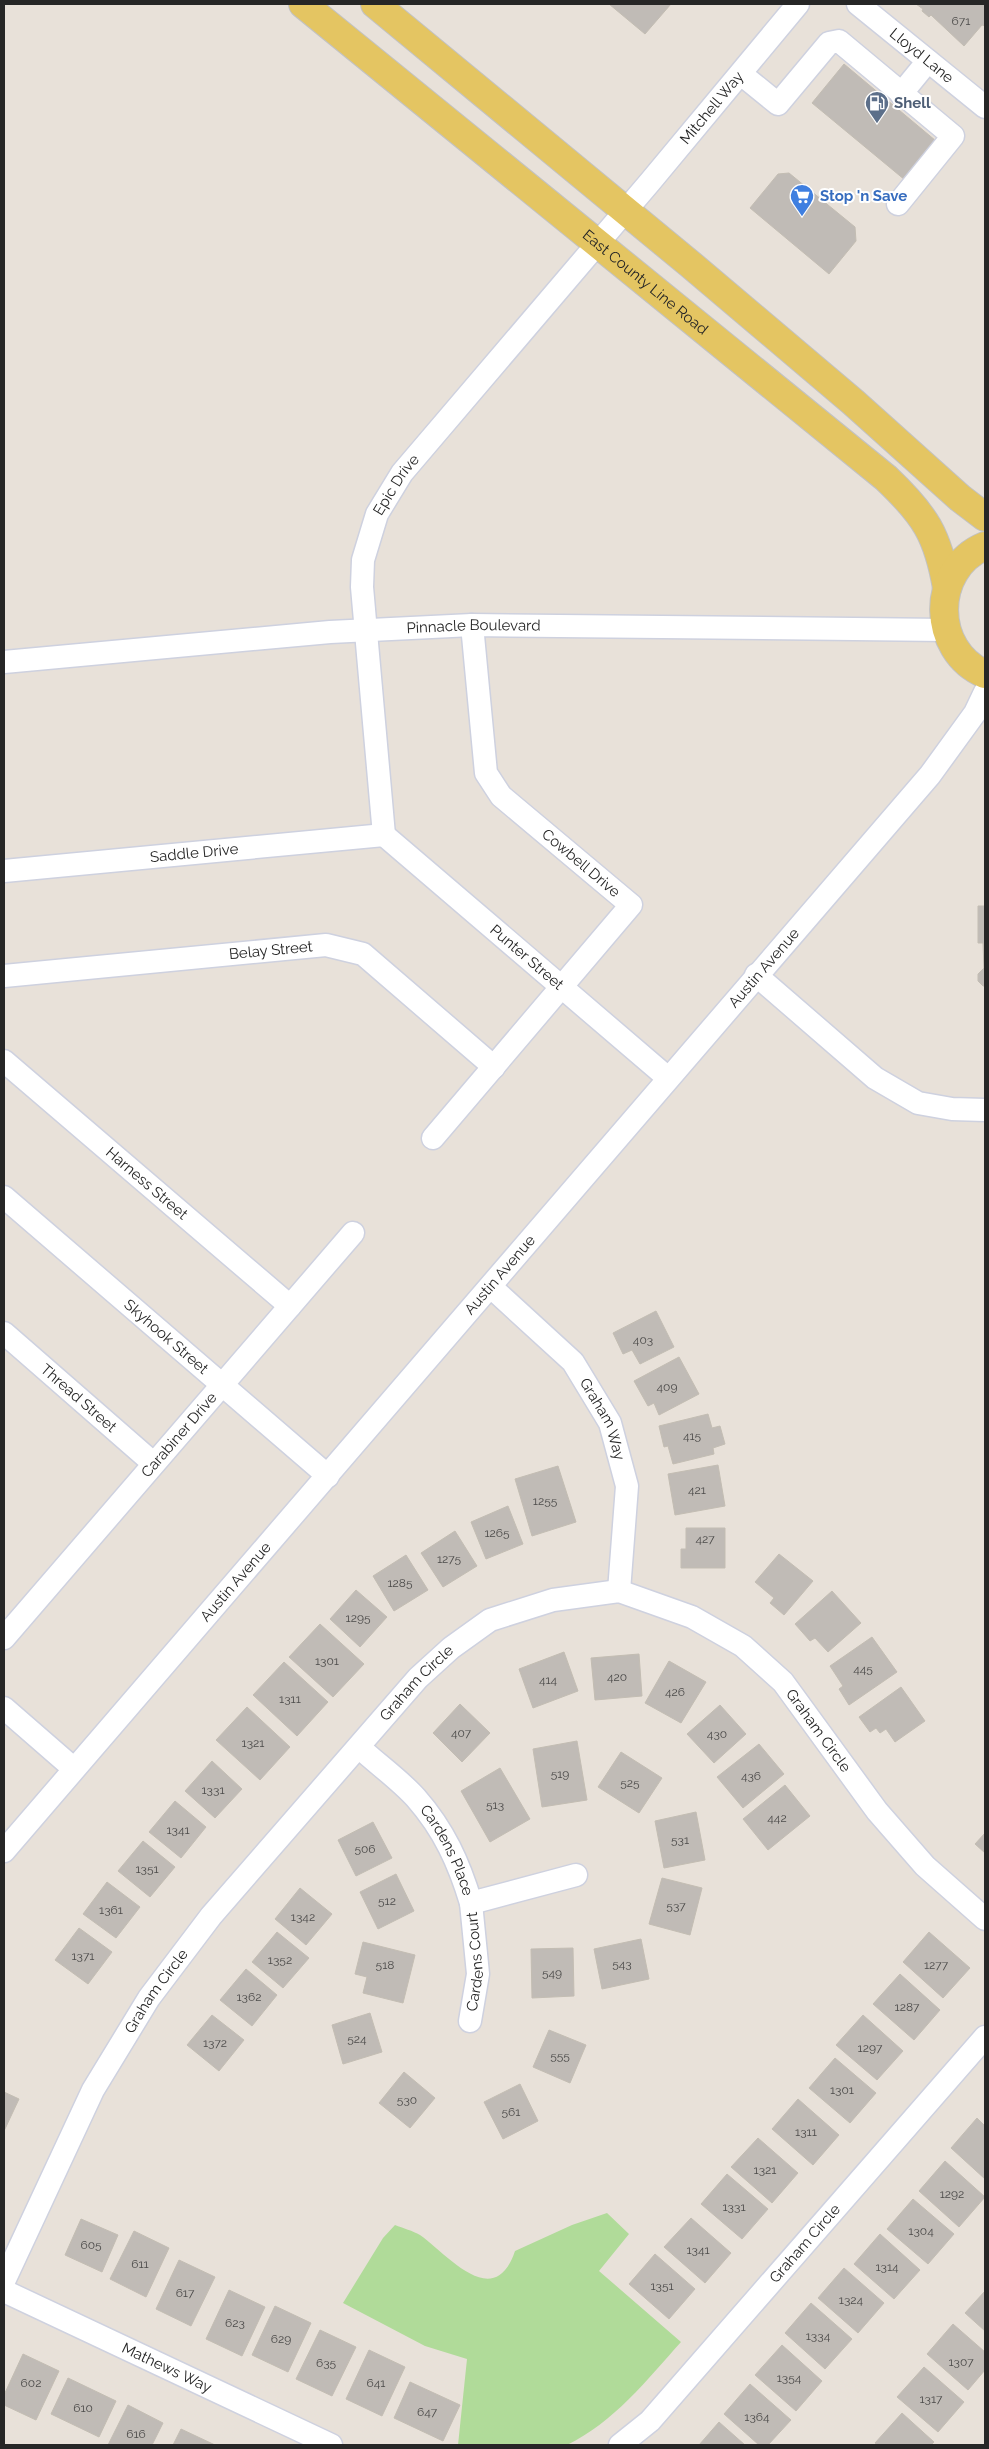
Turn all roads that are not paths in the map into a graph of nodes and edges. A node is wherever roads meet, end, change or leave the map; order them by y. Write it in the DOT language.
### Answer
graph roads {
  1 [pos="303,4"];
  2 [pos="375,4"];
  3 [pos="798,4"];
  4 [pos="858,4"];
  5 [pos="928,60"];
  6 [pos="741,74"];
  7 [pos="901,94"];
  8 [pos="985,107"];
  9 [pos="898,204"];
  10 [pos="626,210"];
  11 [pos="598,244"];
  12 [pos="985,517"];
  13 [pos="985,546"];
  14 [pos="947,588"];
  15 [pos="472,625"];
  16 [pos="365,630"];
  17 [pos="946,630"];
  18 [pos="4,662"];
  19 [pos="985,674"];
  20 [pos="985,692"];
  21 [pos="384,835"];
  22 [pos="4,871"];
  23 [pos="756,975"];
  24 [pos="4,976"];
  25 [pos="562,988"];
  26 [pos="4,1061"];
  27 [pos="494,1067"];
  28 [pos="668,1078"];
  29 [pos="985,1110"];
  30 [pos="433,1138"];
  31 [pos="4,1197"];
  32 [pos="353,1233"];
  33 [pos="491,1287"];
  34 [pos="290,1306"];
  35 [pos="4,1333"];
  36 [pos="222,1384"];
  37 [pos="153,1463"];
  38 [pos="328,1476"];
  39 [pos="619,1591"];
  40 [pos="4,1638"];
  41 [pos="4,1708"];
  42 [pos="359,1748"];
  43 [pos="73,1768"];
  44 [pos="4,1851"];
  45 [pos="576,1875"];
  46 [pos="471,1903"];
  47 [pos="985,1918"];
  48 [pos="470,2021"];
  49 [pos="985,2037"];
  50 [pos="4,2281"];
  51 [pos="4,2291"];
  52 [pos="331,2445"];
  53 [pos="620,2445"];
  1 -- 11 [label="main road, East County Line Road"];
  2 -- 10 [label="main road"];
  3 -- 6 [label="street, Mitchell Way"];
  4 -- 5 [label="street, Lloyd Lane"];
  5 -- 7 [label="street"];
  5 -- 8 [label="street, Lloyd Lane"];
  6 -- 7 [label="street"];
  6 -- 10 [label="street, Mitchell Way"];
  7 -- 9 [label="street"];
  10 -- 11 [label="street, Epic Drive"];
  10 -- 12 [label="main road"];
  11 -- 14 [label="main road, East County Line Road"];
  11 -- 16 [label="street, Epic Drive"];
  13 -- 14 [label="main road"];
  14 -- 17 [label="main road"];
  15 -- 16 [label="street, Pinnacle Boulevard"];
  15 -- 17 [label="street, Pinnacle Boulevard"];
  15 -- 25 [label="street, Cowbell Drive"];
  16 -- 18 [label="street, Pinnacle Boulevard"];
  16 -- 21 [label="street, Epic Drive"];
  17 -- 19 [label="main road"];
  20 -- 23 [label="street, Austin Avenue"];
  21 -- 22 [label="street, Saddle Drive"];
  21 -- 25 [label="street, Punter Street"];
  23 -- 28 [label="street, Austin Avenue"];
  23 -- 29 [label="street"];
  24 -- 27 [label="street, Belay Street"];
  25 -- 27 [label="street, Cowbell Drive"];
  25 -- 28 [label="street, Punter Street"];
  26 -- 34 [label="street, Harness Street"];
  27 -- 30 [label="street, Cowbell Drive"];
  28 -- 33 [label="street, Austin Avenue"];
  31 -- 36 [label="street, Skyhook Street"];
  32 -- 34 [label="street, Carabiner Drive"];
  33 -- 38 [label="street, Austin Avenue"];
  33 -- 39 [label="street, Graham Way"];
  34 -- 36 [label="street, Carabiner Drive"];
  35 -- 37 [label="street, Thread Street"];
  36 -- 37 [label="street, Carabiner Drive"];
  36 -- 38 [label="street, Skyhook Street"];
  37 -- 40 [label="street, Carabiner Drive"];
  38 -- 43 [label="street, Austin Avenue"];
  39 -- 42 [label="street, Graham Circle"];
  39 -- 47 [label="street, Graham Circle"];
  41 -- 43 [label="street"];
  42 -- 46 [label="street, Cardens Place"];
  42 -- 50 [label="street, Graham Circle"];
  43 -- 44 [label="street, Austin Avenue"];
  45 -- 46 [label="street, Cardens Place"];
  46 -- 48 [label="street, Cardens Court"];
  49 -- 53 [label="street, Graham Circle"];
  51 -- 52 [label="street, Mathews Way"];
}
